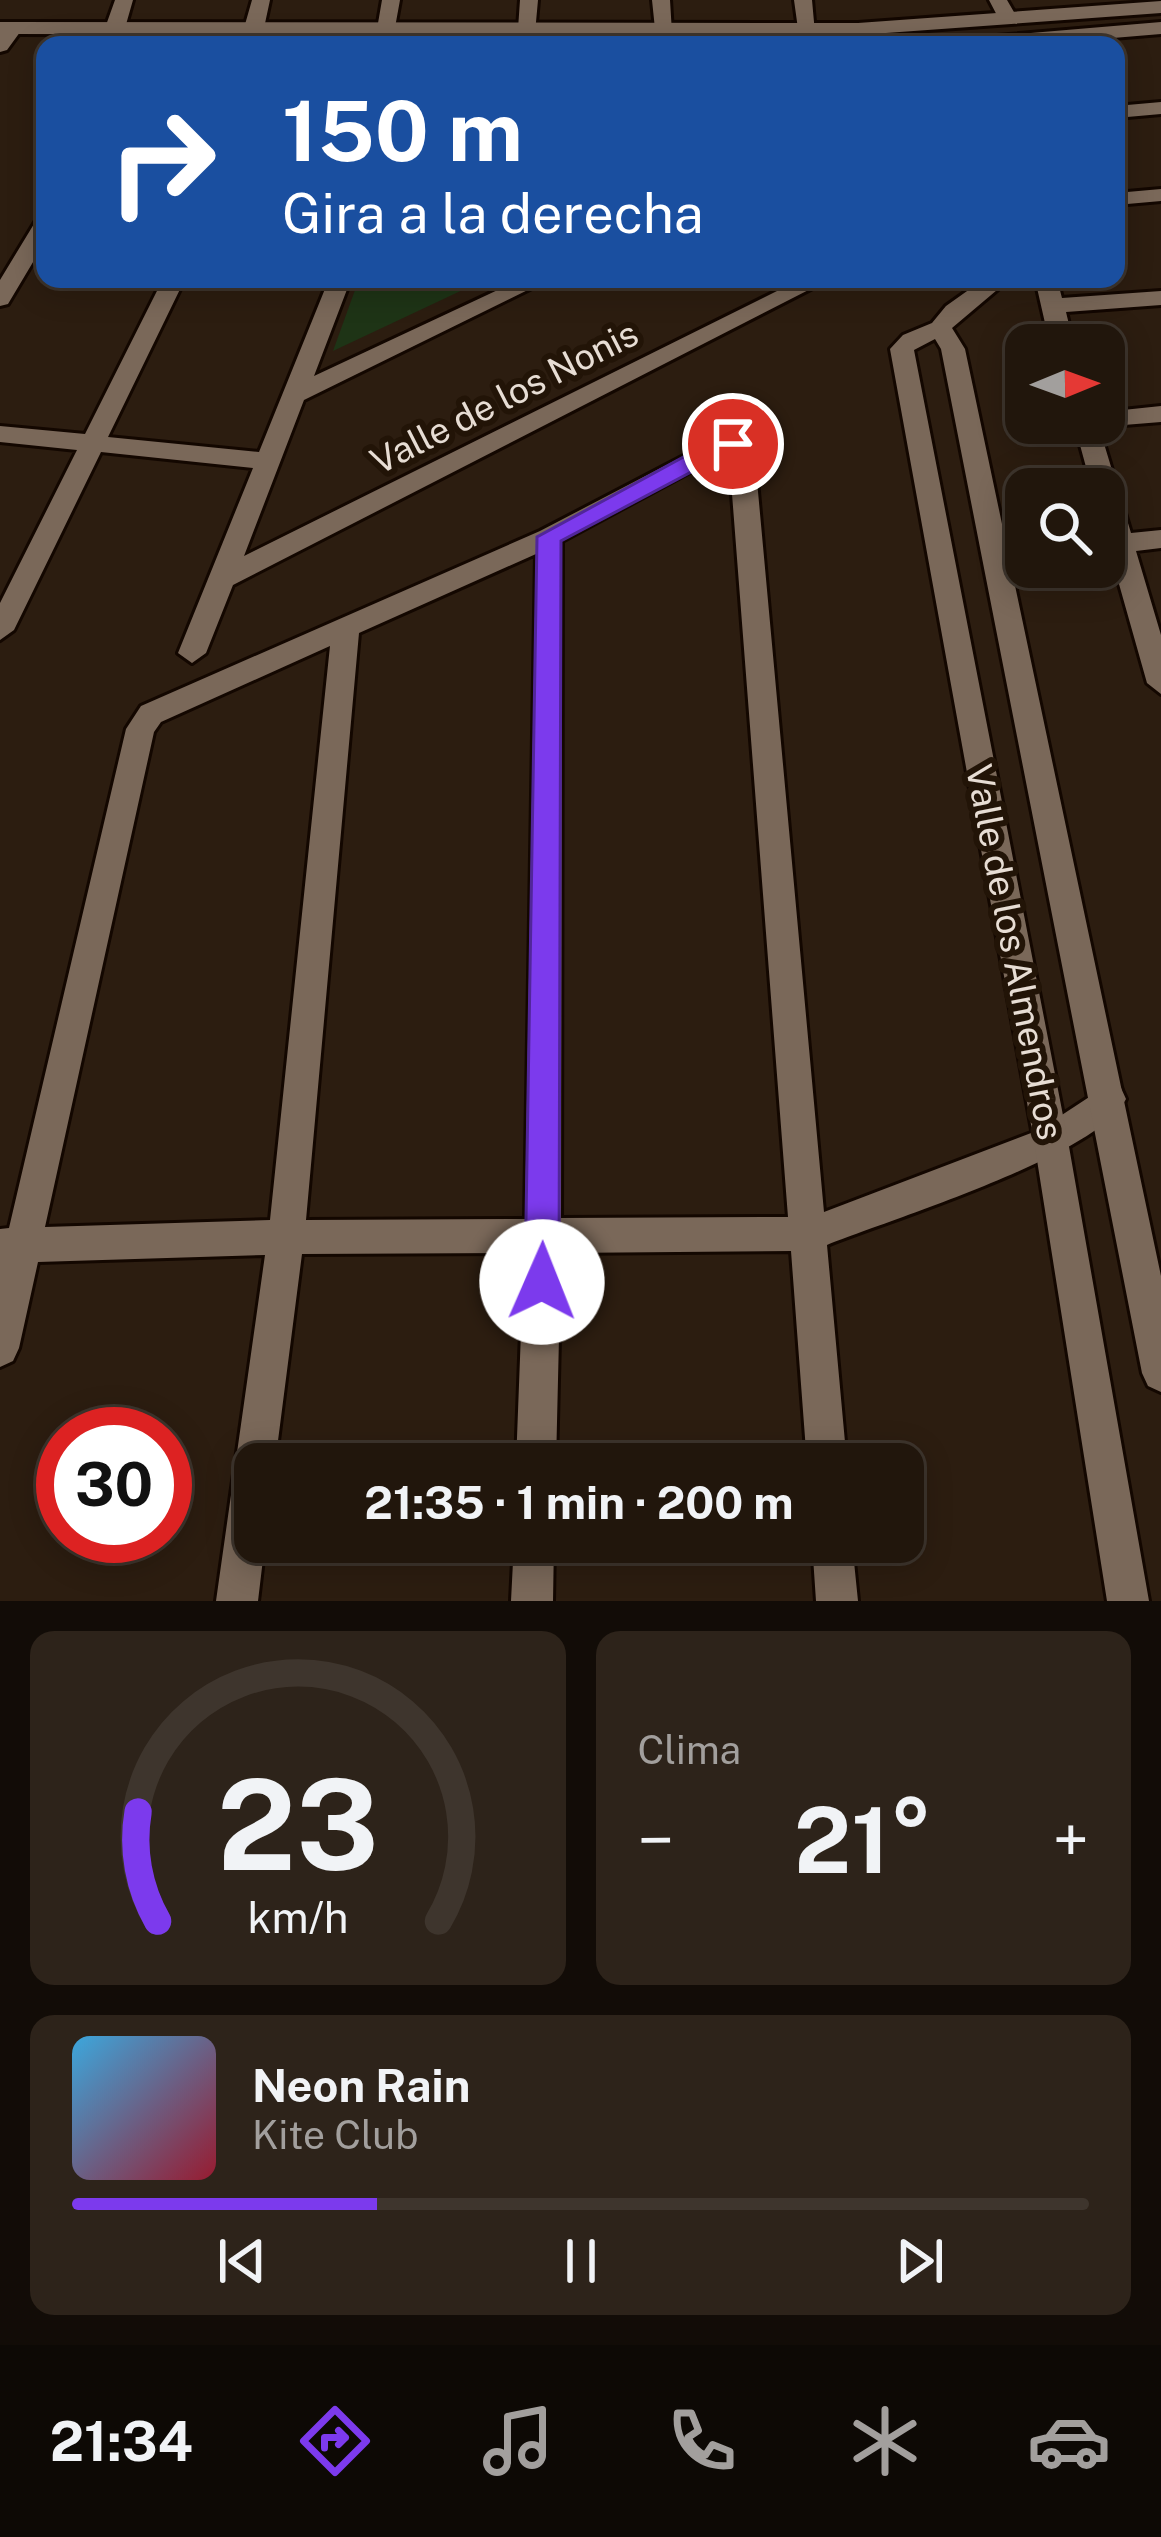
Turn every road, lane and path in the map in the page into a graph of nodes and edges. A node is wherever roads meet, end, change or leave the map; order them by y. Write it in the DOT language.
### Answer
graph roads {
  1 [pos="124,0"];
  2 [pos="261,0"];
  3 [pos="391,0"];
  4 [pos="530,0"];
  5 [pos="661,0"];
  6 [pos="803,0"];
  7 [pos="1161,7"];
  8 [pos="1003,9"];
  9 [pos="6,28"];
  10 [pos="115,28"];
  11 [pos="254,28"];
  12 [pos="387,28"];
  13 [pos="1161,28"];
  14 [pos="528,29"];
  15 [pos="665,29"];
  16 [pos="808,29"];
  17 [pos="944,35"];
  18 [pos="1067,36"];
  19 [pos="0,48"];
  20 [pos="36,49"];
  21 [pos="1161,108"];
  22 [pos="1125,111"];
  23 [pos="1161,195"];
  24 [pos="1125,199"];
  25 [pos="36,239"];
  26 [pos="170,288"];
  27 [pos="336,288"];
  28 [pos="520,288"];
  29 [pos="801,288"];
  30 [pos="986,288"];
  31 [pos="1048,288"];
  32 [pos="1161,298"];
  33 [pos="0,299"];
  34 [pos="1053,306"];
  35 [pos="1057,324"];
  36 [pos="940,328"];
  37 [pos="294,395"];
  38 [pos="1161,414"];
  39 [pos="1125,418"];
  40 [pos="0,434"];
  41 [pos="92,443"];
  42 [pos="268,461"];
  43 [pos="549,537"];
  44 [pos="1161,539"];
  45 [pos="1125,543"];
  46 [pos="1125,547"];
  47 [pos="221,579"];
  48 [pos="346,627"];
  49 [pos="0,630"];
  50 [pos="192,653"];
  51 [pos="1161,683"];
  52 [pos="1109,1099"];
  53 [pos="1051,1141"];
  54 [pos="810,1234"];
  55 [pos="286,1237"];
  56 [pos="543,1237"];
  57 [pos="12,1246"];
  58 [pos="0,1348"];
  59 [pos="1161,1373"];
  60 [pos="258,1443"];
  61 [pos="537,1443"];
  62 [pos="825,1443"];
  63 [pos="242,1563"];
  64 [pos="533,1563"];
  65 [pos="834,1563"];
  66 [pos="237,1601"];
  67 [pos="532,1601"];
  68 [pos="837,1601"];
  69 [pos="1128,1601"];
  1 -- 10 [label="street"];
  2 -- 11 [label="street"];
  3 -- 12 [label="street"];
  4 -- 14 [label="street"];
  5 -- 15 [label="street"];
  6 -- 16 [label="street"];
  7 -- 8 [label="street"];
  8 -- 17 [label="street"];
  9 -- 10 [label="street"];
  9 -- 19 [label="street"];
  10 -- 11 [label="street"];
  11 -- 12 [label="street"];
  12 -- 14 [label="street"];
  13 -- 18 [label="street"];
  14 -- 15 [label="street"];
  15 -- 16 [label="street"];
  16 -- 17 [label="street"];
  19 -- 20 [label="street"];
  21 -- 22 [label="street"];
  23 -- 24 [label="street"];
  25 -- 33 [label="street"];
  26 -- 41 [label="street"];
  27 -- 37 [label="street"];
  28 -- 37 [label="street"];
  29 -- 47 [label="street, Valle de los Nonis"];
  30 -- 36 [label="street, Valle de los Almendros"];
  31 -- 34 [label="street"];
  32 -- 34 [label="street"];
  34 -- 35 [label="street"];
  36 -- 52 [label="street, Valle de los Almendros"];
  36 -- 53 [label="street, Valle de los Almendros"];
  37 -- 42 [label="street"];
  38 -- 39 [label="street"];
  40 -- 41 [label="street"];
  41 -- 42 [label="street"];
  41 -- 49 [label="street"];
  42 -- 47 [label="street"];
  43 -- 48 [label="street"];
  43 -- 54 [label="street"];
  43 -- 56 [label="street"];
  44 -- 45 [label="street"];
  46 -- 51 [label="street"];
  47 -- 50 [label="street"];
  48 -- 55 [label="street"];
  48 -- 57 [label="street"];
  52 -- 53 [label="street"];
  52 -- 59 [label="street, Valle de los Almendros"];
  53 -- 54 [label="street"];
  53 -- 69 [label="street, Valle de los Almendros"];
  54 -- 56 [label="street"];
  54 -- 62 [label="street"];
  55 -- 56 [label="street"];
  55 -- 57 [label="street"];
  55 -- 60 [label="street"];
  56 -- 61 [label="street"];
  57 -- 58 [label="street"];
  63 -- 66 [label="street"];
  64 -- 67 [label="street"];
  65 -- 68 [label="street"];
}
